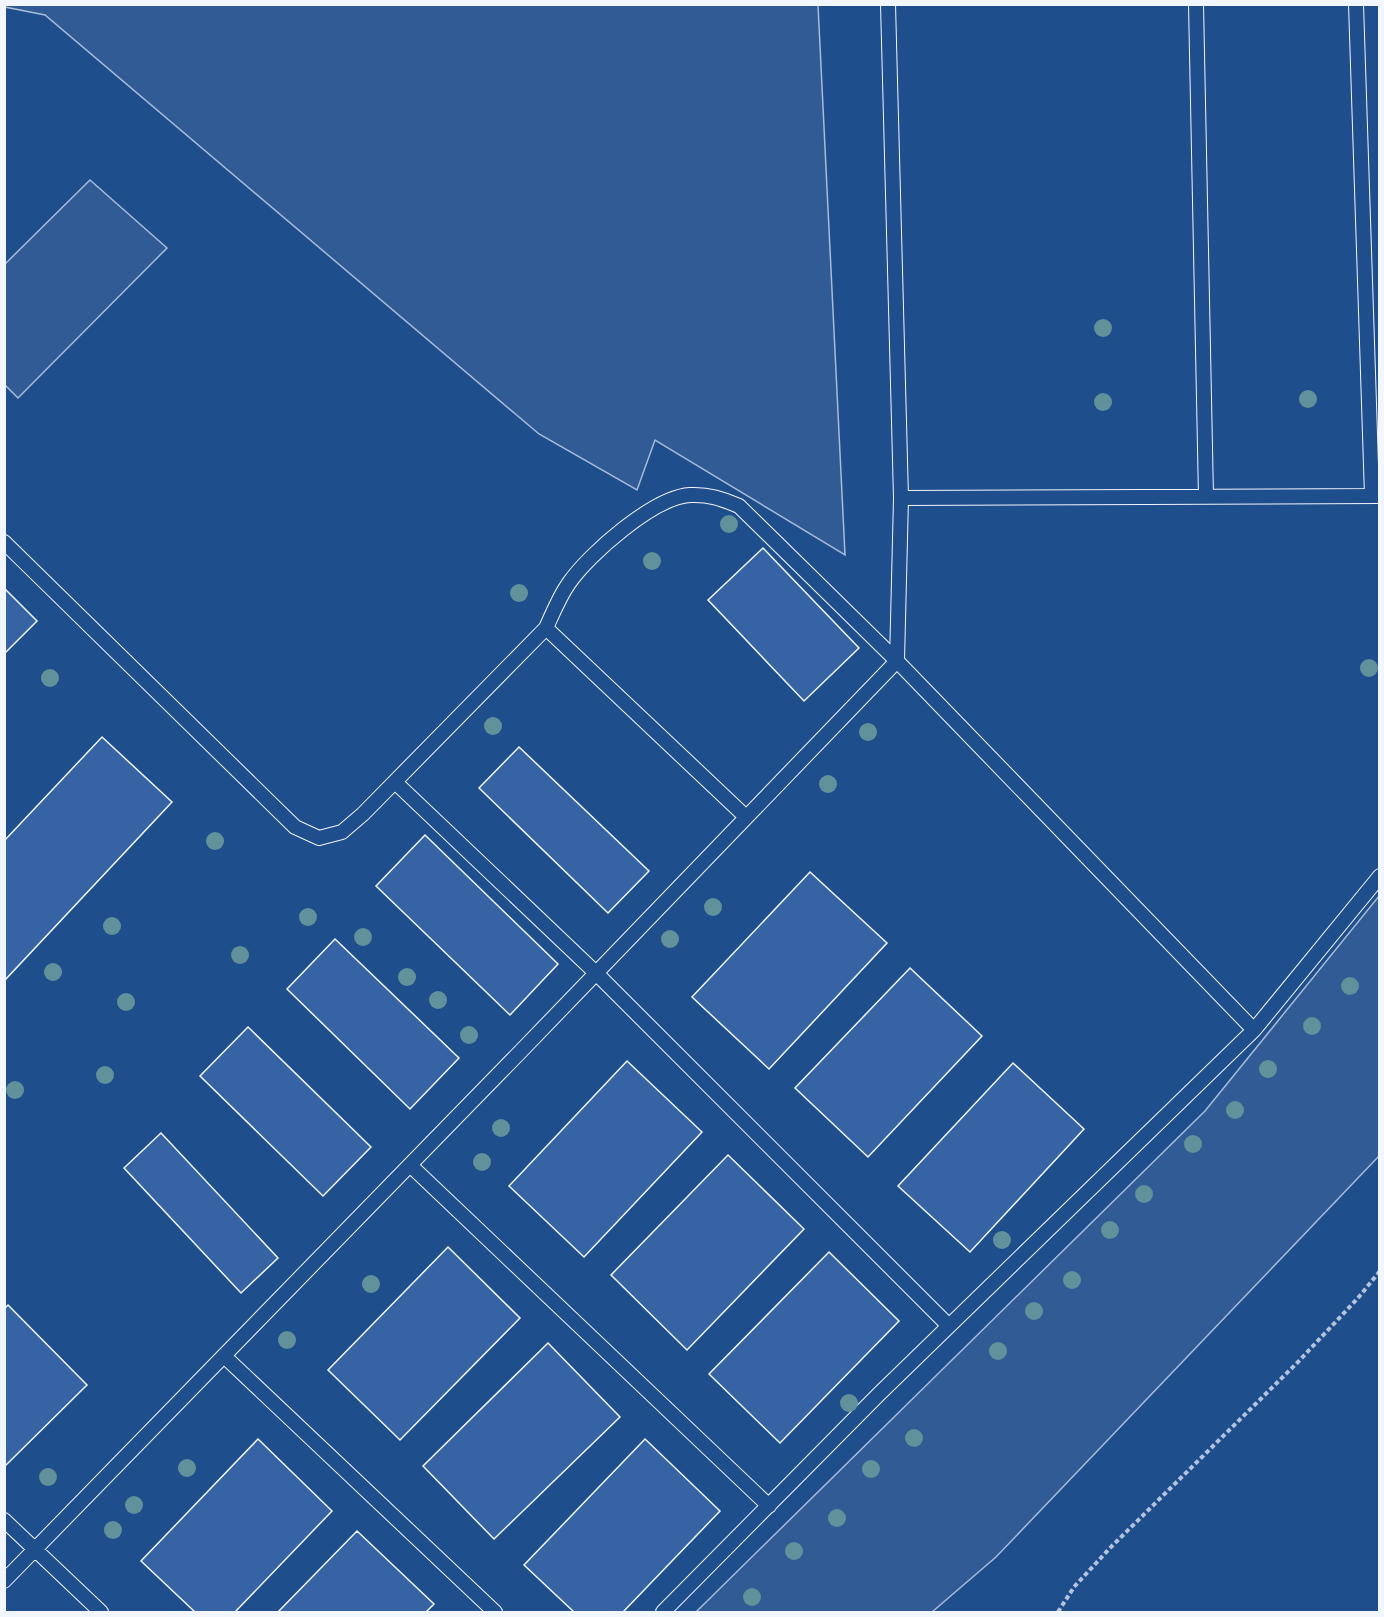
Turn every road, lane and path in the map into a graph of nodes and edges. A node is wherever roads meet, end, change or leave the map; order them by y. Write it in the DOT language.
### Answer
graph roads {
  1 [pos="888,4"];
  2 [pos="1196,4"];
  3 [pos="1356,4"];
  4 [pos="1376,496"];
  5 [pos="1206,497"];
  6 [pos="902,498"];
  7 [pos="4,542"];
  8 [pos="546,628"];
  9 [pos="897,661"];
  10 [pos="395,782"];
  11 [pos="746,817"];
  12 [pos="1380,876"];
  13 [pos="596,974"];
  14 [pos="1254,1030"];
  15 [pos="410,1165"];
  16 [pos="1380,1271"];
  17 [pos="949,1326"];
  18 [pos="224,1356"];
  19 [pos="769,1506"];
  20 [pos="4,1520"];
  21 [pos="36,1549"];
  22 [pos="4,1581"];
  23 [pos="101,1612"];
  24 [pos="495,1612"];
  25 [pos="663,1612"];
  26 [pos="1058,1612"];
  1 -- 6 [label="lane"];
  2 -- 5 [label="lane"];
  3 -- 4 [label="lane"];
  4 -- 5 [label="lane"];
  5 -- 6 [label="lane"];
  6 -- 9 [label="lane"];
  7 -- 10 [label="lane"];
  8 -- 9 [label="lane"];
  8 -- 10 [label="lane"];
  8 -- 11 [label="lane"];
  9 -- 11 [label="lane"];
  9 -- 14 [label="lane"];
  10 -- 13 [label="lane"];
  11 -- 13 [label="lane"];
  12 -- 14 [label="lane"];
  13 -- 15 [label="lane"];
  13 -- 17 [label="lane"];
  14 -- 17 [label="lane"];
  15 -- 18 [label="lane"];
  15 -- 19 [label="lane"];
  16 -- 26 [label="path"];
  17 -- 19 [label="lane"];
  18 -- 21 [label="lane"];
  18 -- 24 [label="lane"];
  19 -- 25 [label="lane"];
  20 -- 21 [label="lane"];
  21 -- 22 [label="lane"];
  21 -- 23 [label="lane"];
}
